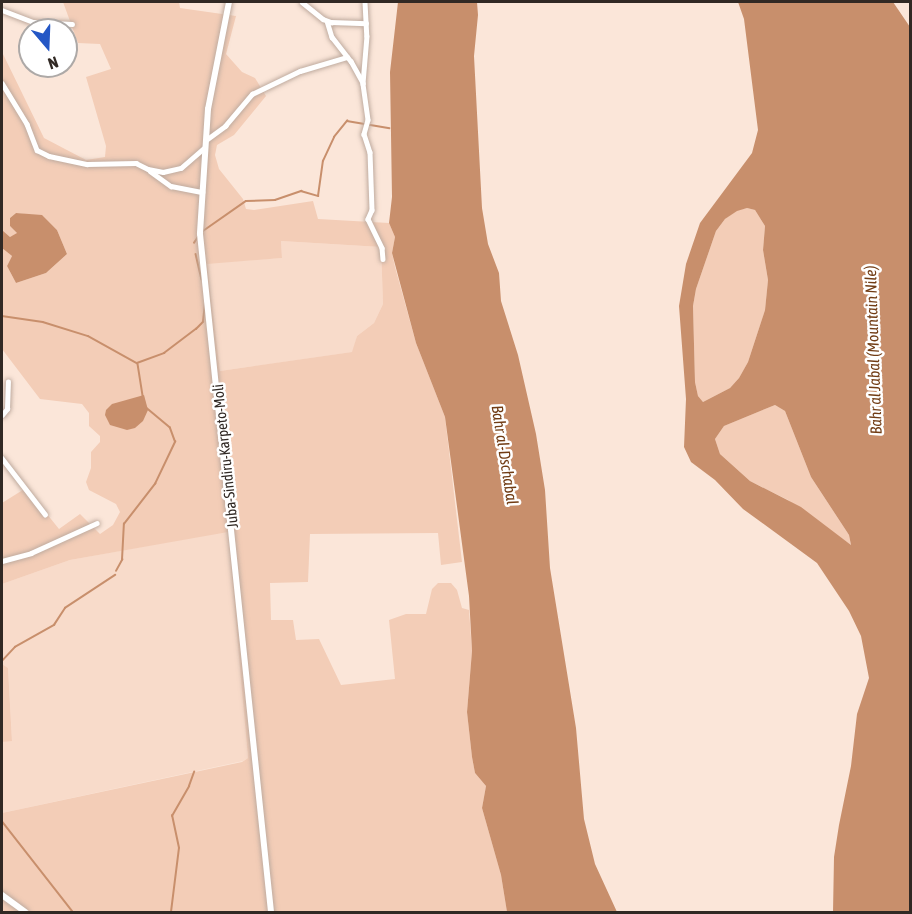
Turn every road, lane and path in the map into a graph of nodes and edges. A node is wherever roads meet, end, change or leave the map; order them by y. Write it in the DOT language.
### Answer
graph roads {
  1 [pos="229,2"];
  2 [pos="302,2"];
  3 [pos="365,2"];
  4 [pos="2,10"];
  5 [pos="23,18"];
  6 [pos="327,21"];
  7 [pos="366,23"];
  8 [pos="347,57"];
  9 [pos="2,83"];
  10 [pos="363,84"];
  11 [pos="206,140"];
  12 [pos="204,148"];
  13 [pos="148,169"];
  14 [pos="202,192"];
  15 [pos="383,259"];
  16 [pos="8,382"];
  17 [pos="2,415"];
  18 [pos="2,458"];
  19 [pos="45,514"];
  20 [pos="97,523"];
  21 [pos="2,561"];
  22 [pos="2,895"];
  23 [pos="25,912"];
  24 [pos="271,912"];
  1 -- 11 [label="main road, Juba-Sindiru-Karpeto-Moli"];
  2 -- 6 [label="street"];
  3 -- 7 [label="street"];
  4 -- 5 [label="street"];
  6 -- 7 [label="street"];
  6 -- 8 [label="street"];
  7 -- 10 [label="street"];
  8 -- 10 [label="street"];
  8 -- 11 [label="street"];
  9 -- 13 [label="street"];
  10 -- 15 [label="street"];
  11 -- 12 [label="main road, Juba-Sindiru-Karpeto-Moli"];
  12 -- 13 [label="street"];
  12 -- 14 [label="main road, Juba-Sindiru-Karpeto-Moli"];
  13 -- 14 [label="street"];
  14 -- 24 [label="main road, Juba-Sindiru-Karpeto-Moli"];
  16 -- 17 [label="street"];
  18 -- 19 [label="street"];
  20 -- 21 [label="street"];
  22 -- 23 [label="main road"];
}
